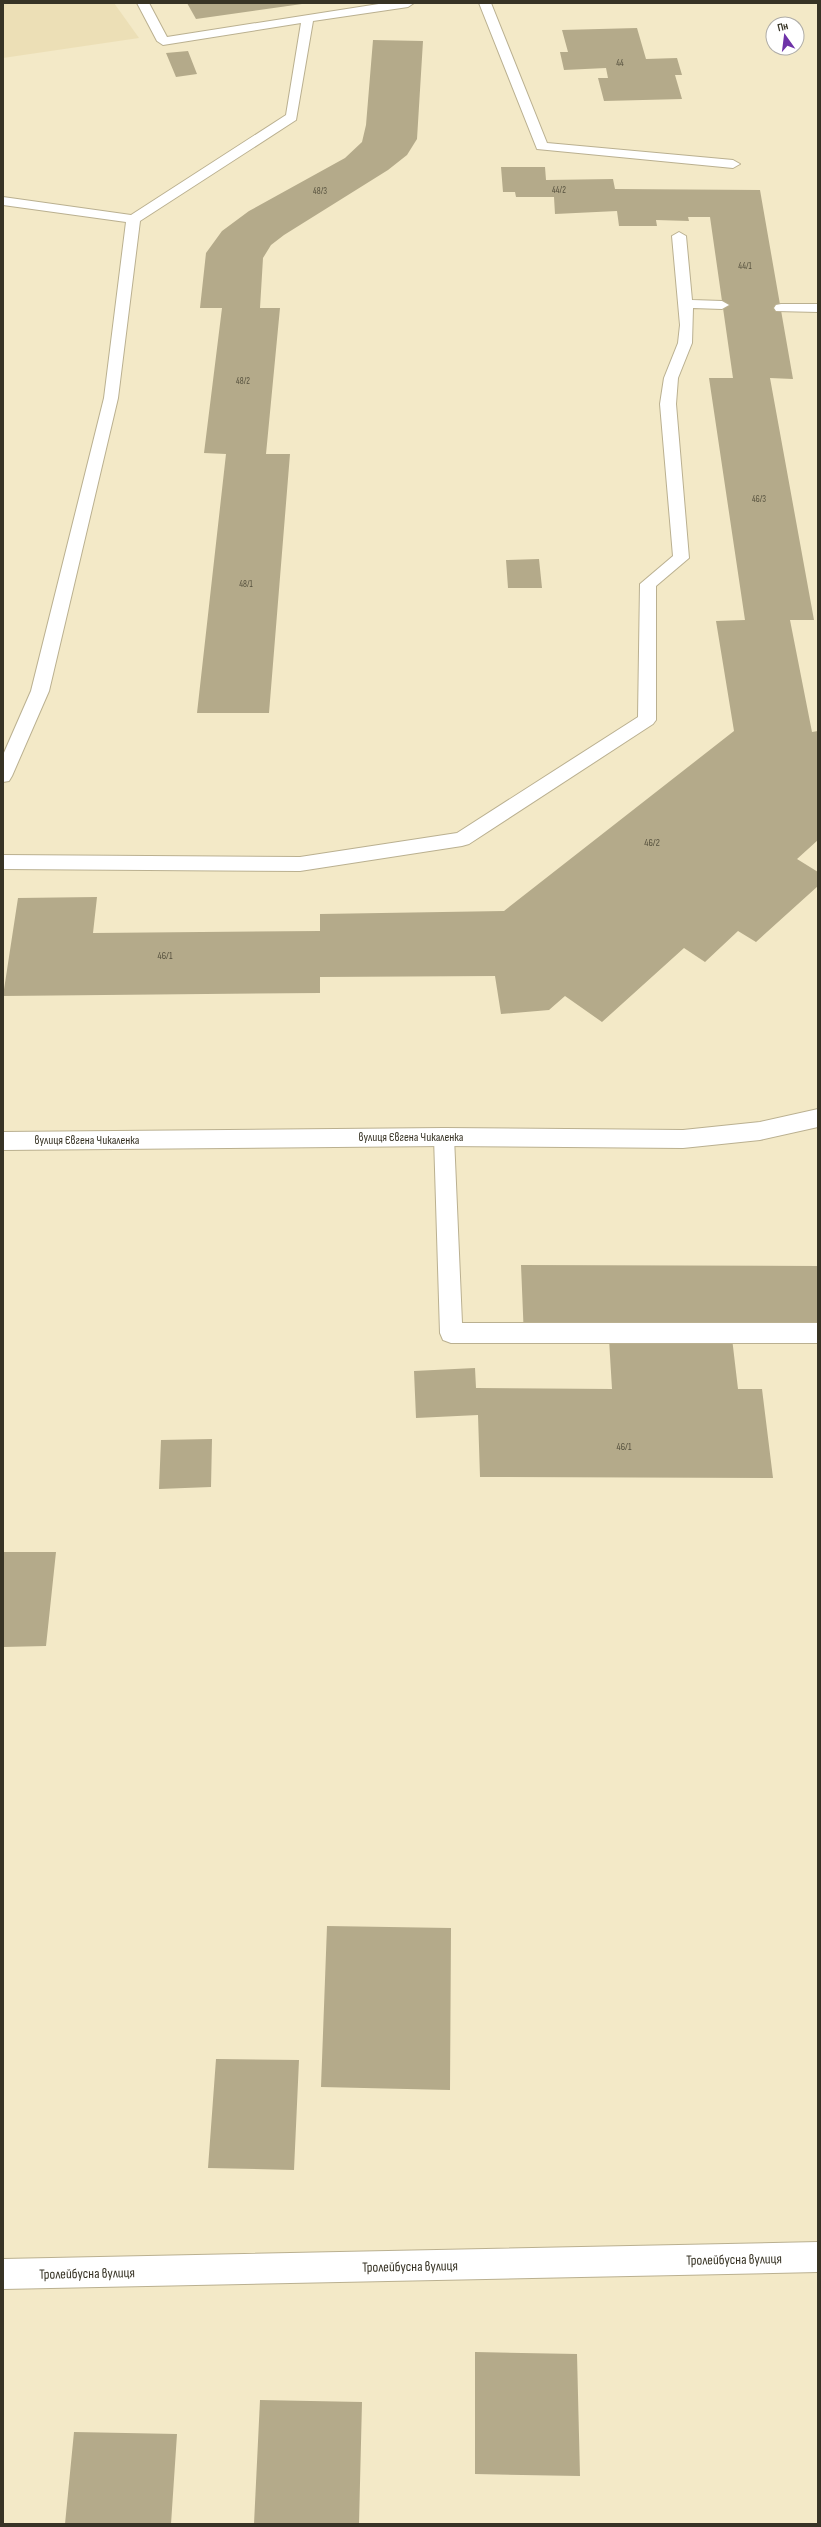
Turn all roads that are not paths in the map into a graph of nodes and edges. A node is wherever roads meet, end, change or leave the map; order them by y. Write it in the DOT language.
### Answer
graph roads {
  1 [pos="143,3"];
  2 [pos="408,3"];
  3 [pos="485,3"];
  4 [pos="307,20"];
  5 [pos="733,164"];
  6 [pos="3,201"];
  7 [pos="133,219"];
  8 [pos="679,236"];
  9 [pos="685,304"];
  10 [pos="722,305"];
  11 [pos="781,308"];
  12 [pos="818,308"];
  13 [pos="3,776"];
  14 [pos="3,862"];
  15 [pos="818,1118"];
  16 [pos="444,1137"];
  17 [pos="3,1141"];
  18 [pos="818,1333"];
  19 [pos="818,2257"];
  20 [pos="3,2274"];
  1 -- 4 [label="main road"];
  2 -- 4 [label="main road"];
  3 -- 5 [label="main road"];
  4 -- 7 [label="main road"];
  6 -- 7 [label="main road"];
  7 -- 13 [label="main road"];
  8 -- 9 [label="main road"];
  9 -- 10 [label="main road"];
  9 -- 14 [label="main road"];
  11 -- 12 [label="main road"];
  15 -- 16 [label="main road, вулиця Євгена Чикаленка"];
  16 -- 17 [label="main road, вулиця Євгена Чикаленка"];
  16 -- 18 [label="main road"];
  19 -- 20 [label="main road, Тролейбусна вулиця"];
}
